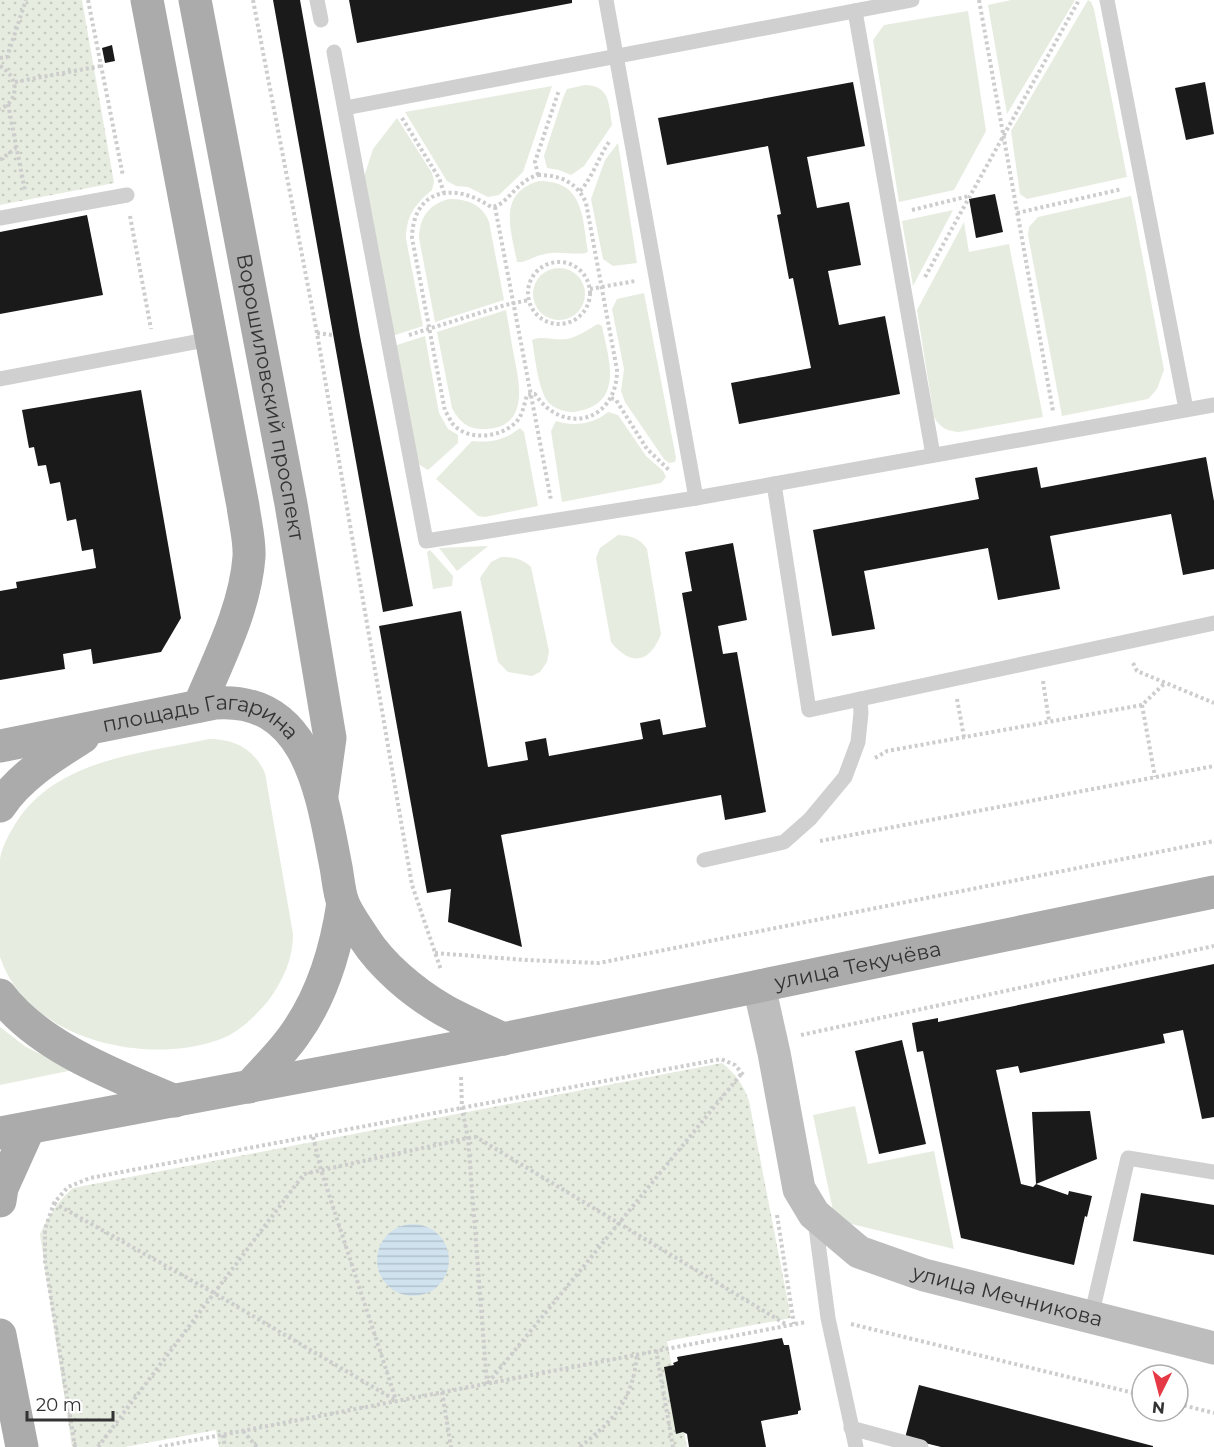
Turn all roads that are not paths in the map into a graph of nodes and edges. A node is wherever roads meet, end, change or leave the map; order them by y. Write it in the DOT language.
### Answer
graph roads {
  1 [pos="147,0"];
  2 [pos="195,0"];
  3 [pos="317,0"];
  4 [pos="606,0"];
  5 [pos="912,0"];
  6 [pos="1107,0"];
  7 [pos="855,11"];
  8 [pos="321,20"];
  9 [pos="334,52"];
  10 [pos="616,57"];
  11 [pos="345,108"];
  12 [pos="127,195"];
  13 [pos="0,218"];
  14 [pos="211,339"];
  15 [pos="0,379"];
  16 [pos="1214,405"];
  17 [pos="1186,409"];
  18 [pos="933,455"];
  19 [pos="774,484"];
  20 [pos="696,498"];
  21 [pos="1214,623"];
  22 [pos="860,699"];
  23 [pos="199,706"];
  24 [pos="97,727"];
  25 [pos="0,746"];
  26 [pos="322,795"];
  27 [pos="0,806"];
  28 [pos="704,860"];
  29 [pos="1214,892"];
  30 [pos="344,903"];
  31 [pos="759,986"];
  32 [pos="0,995"];
  33 [pos="503,1039"];
  34 [pos="249,1087"];
  35 [pos="175,1101"];
  36 [pos="15,1131"];
  37 [pos="1214,1172"];
  38 [pos="0,1201"];
  39 [pos="814,1214"];
  40 [pos="1091,1317"];
  41 [pos="0,1335"];
  42 [pos="1214,1348"];
  43 [pos="851,1428"];
  44 [pos="22,1447"];
  45 [pos="855,1447"];
  46 [pos="921,1447"];
  1 -- 14 [label="main road"];
  2 -- 26 [label="main road, Ворошиловский проспект"];
  3 -- 8 [label="lane"];
  4 -- 10 [label="lane"];
  5 -- 7 [label="lane"];
  6 -- 17 [label="lane"];
  7 -- 10 [label="lane"];
  7 -- 18 [label="lane"];
  9 -- 11 [label="lane"];
  10 -- 11 [label="lane"];
  10 -- 20 [label="lane"];
  11 -- 20 [label="lane"];
  12 -- 13 [label="lane"];
  14 -- 15 [label="lane"];
  14 -- 23 [label="main road"];
  16 -- 17 [label="lane"];
  17 -- 18 [label="lane"];
  18 -- 19 [label="lane"];
  19 -- 20 [label="lane"];
  19 -- 22 [label="lane"];
  21 -- 22 [label="lane"];
  22 -- 28 [label="lane"];
  23 -- 24 [label="main road, площадь Гагарина"];
  23 -- 26 [label="main road, площадь Гагарина"];
  24 -- 25 [label="main road, площадь Гагарина"];
  24 -- 27 [label="main road"];
  26 -- 30 [label="main road, площадь Гагарина"];
  29 -- 31 [label="main road, улица Текучёва"];
  30 -- 33 [label="main road, площадь Гагарина"];
  30 -- 34 [label="main road, площадь Гагарина"];
  31 -- 33 [label="main road, улица Текучёва"];
  31 -- 39 [label="main road, улица Мечникова"];
  32 -- 35 [label="main road"];
  33 -- 34 [label="main road, улица Текучёва"];
  34 -- 35 [label="main road"];
  35 -- 36 [label="main road"];
  36 -- 38 [label="main road"];
  37 -- 40 [label="lane"];
  39 -- 40 [label="main road, улица Мечникова"];
  39 -- 43 [label="lane"];
  40 -- 42 [label="main road, улица Мечникова"];
  41 -- 44 [label="main road"];
  43 -- 45 [label="lane"];
  43 -- 46 [label="lane"];
}
